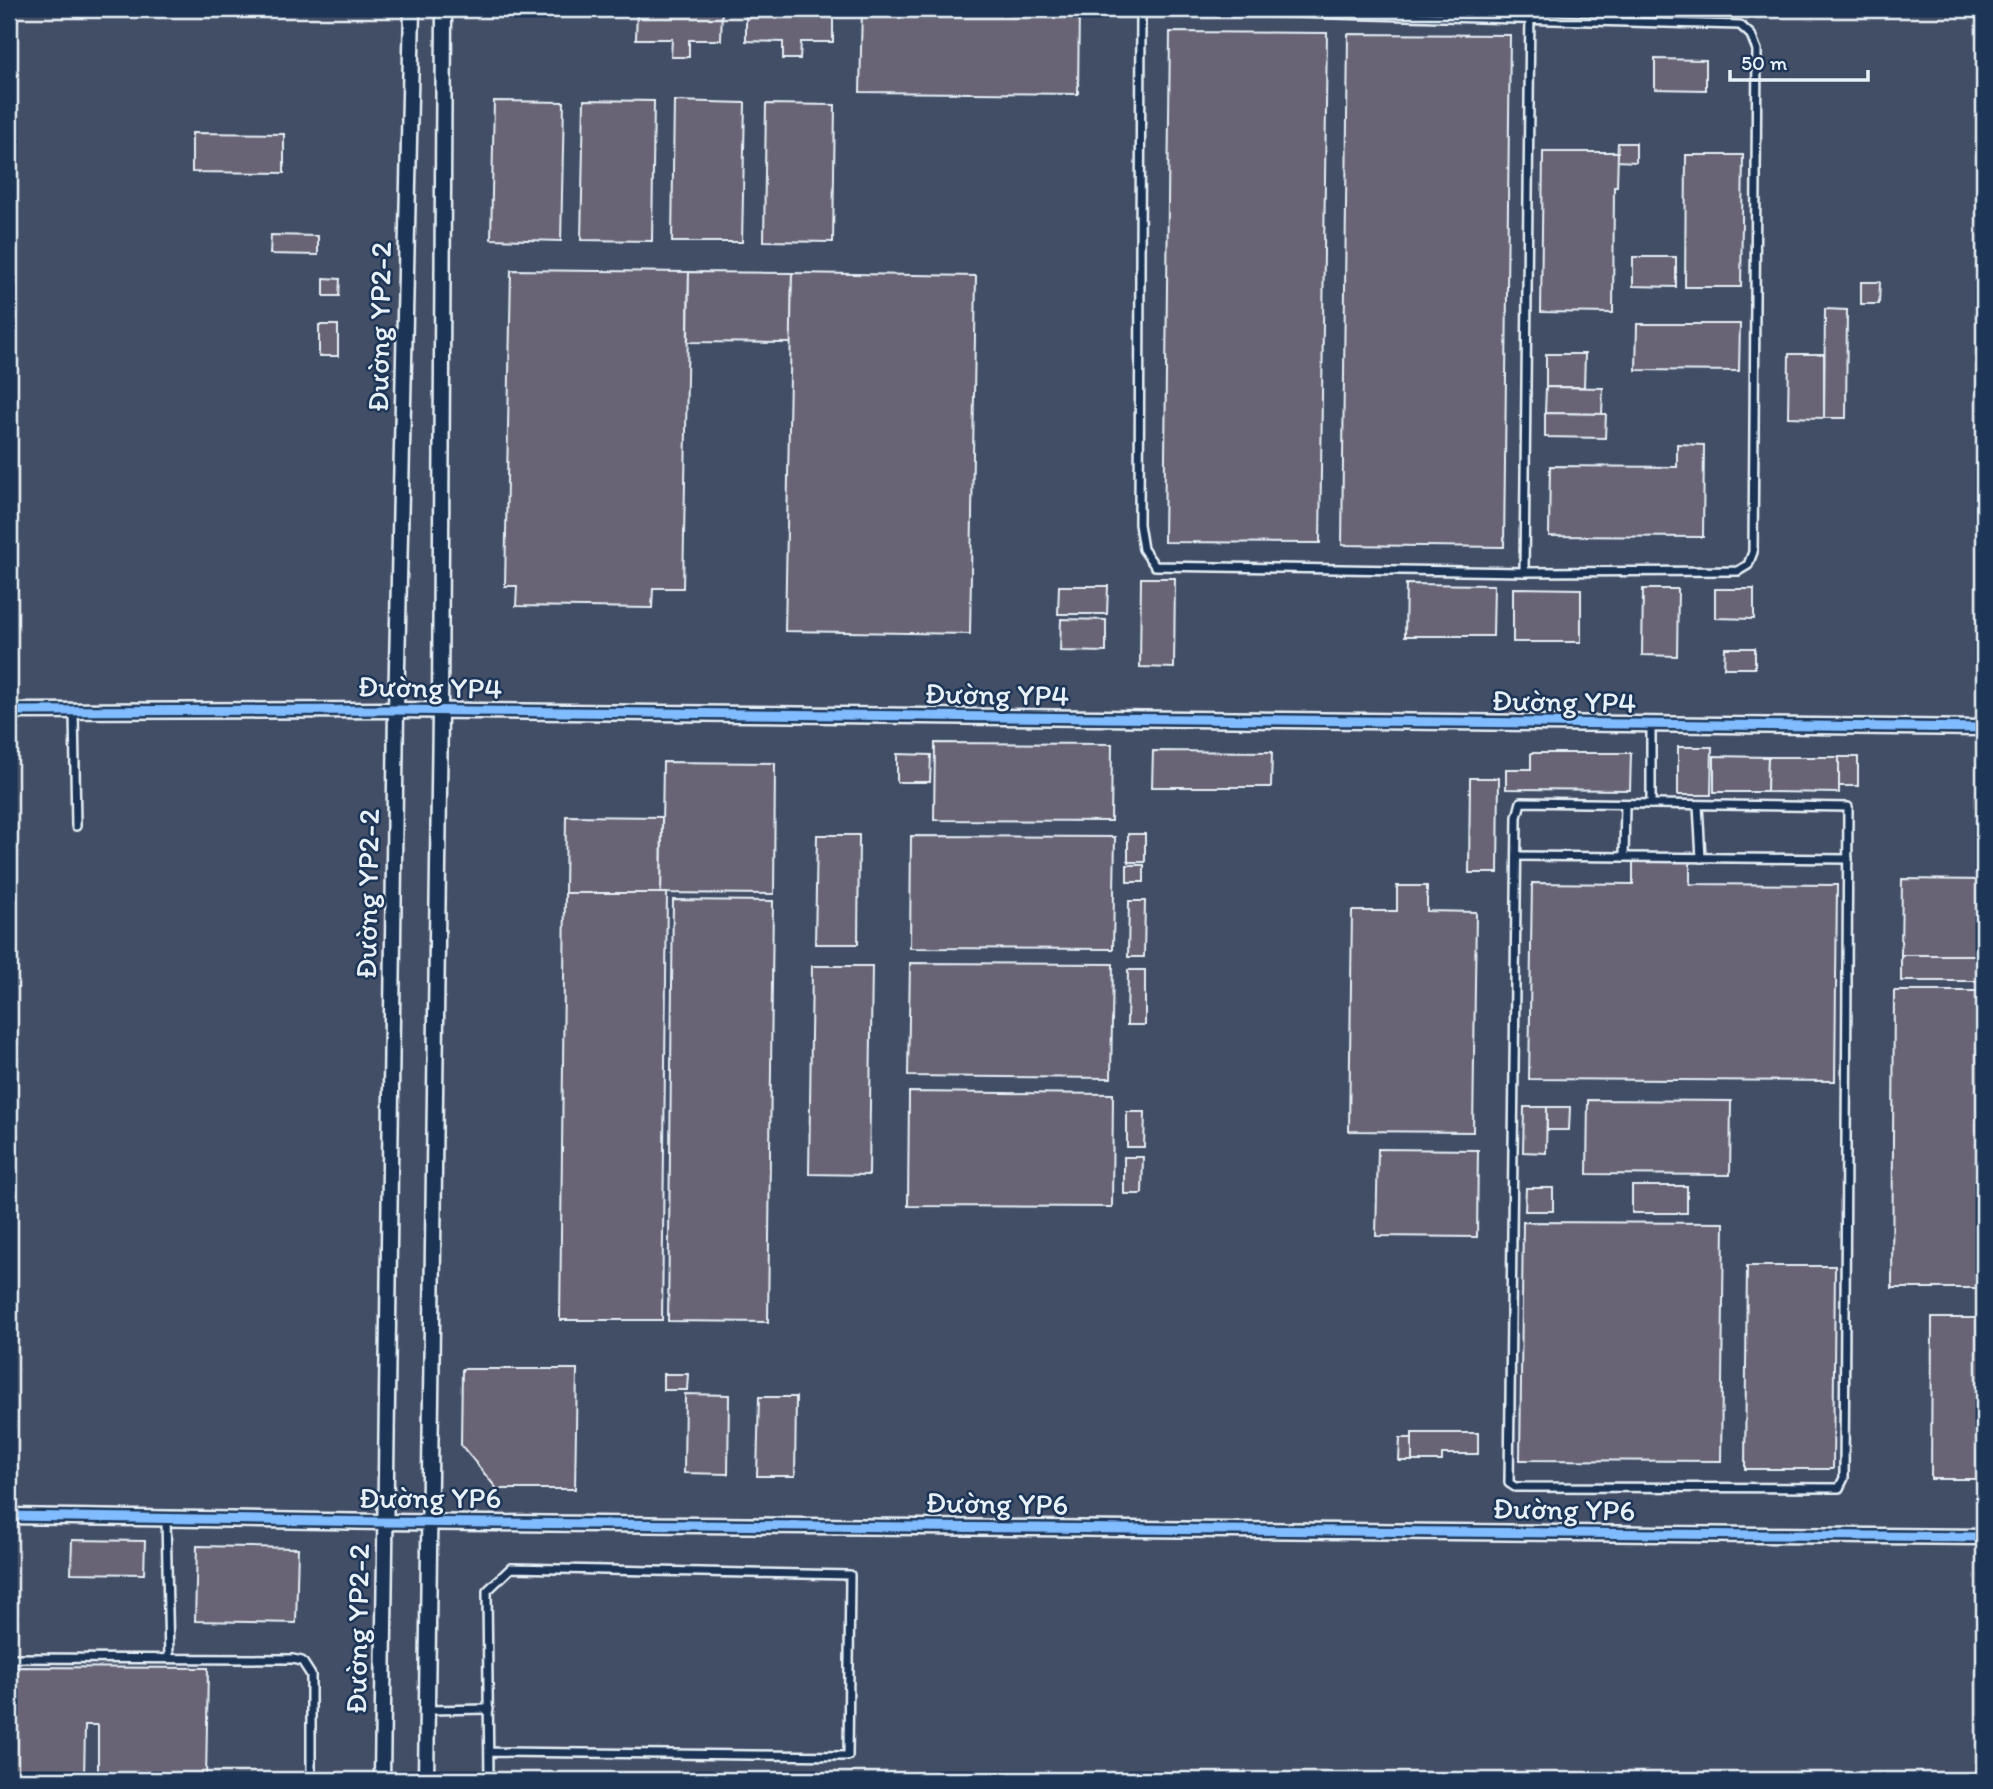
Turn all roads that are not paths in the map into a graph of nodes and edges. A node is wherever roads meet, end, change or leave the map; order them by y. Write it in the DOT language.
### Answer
graph roads {
  1 [pos="412,9"];
  2 [pos="444,9"];
  3 [pos="1141,9"];
  4 [pos="1149,9"];
  5 [pos="1530,9"];
  6 [pos="1530,20"];
  7 [pos="1524,572"];
  8 [pos="9,710"];
  9 [pos="74,710"];
  10 [pos="396,710"];
  11 [pos="440,713"];
  12 [pos="1651,726"];
  13 [pos="1984,728"];
  14 [pos="1625,804"];
  15 [pos="1651,804"];
  16 [pos="1698,805"];
  17 [pos="76,826"];
  18 [pos="1517,856"];
  19 [pos="1624,857"];
  20 [pos="1701,858"];
  21 [pos="1848,859"];
  22 [pos="9,1516"];
  23 [pos="166,1517"];
  24 [pos="429,1521"];
  25 [pos="384,1522"];
  26 [pos="1984,1538"];
  27 [pos="9,1658"];
  28 [pos="169,1658"];
  29 [pos="489,1709"];
  30 [pos="427,1710"];
  31 [pos="489,1752"];
  32 [pos="311,1780"];
  33 [pos="382,1780"];
  34 [pos="426,1780"];
  35 [pos="489,1780"];
  1 -- 10 [label="street, Đường YP2-2"];
  2 -- 11 [label="street, Đường YP2-2"];
  3 -- 7 [label="lane"];
  4 -- 6 [label="lane"];
  5 -- 6 [label="lane"];
  6 -- 7 [label="lane"];
  6 -- 7 [label="lane"];
  8 -- 9 [label="street, Đường YP4"];
  9 -- 10 [label="street, Đường YP4"];
  9 -- 17 [label="lane"];
  10 -- 11 [label="street, Đường YP4"];
  10 -- 25 [label="street, Đường YP2-2"];
  11 -- 12 [label="street, Đường YP4"];
  11 -- 24 [label="street, Đường YP2-2"];
  12 -- 13 [label="street, Đường YP4"];
  12 -- 15 [label="lane"];
  14 -- 15 [label="lane"];
  14 -- 18 [label="lane"];
  14 -- 19 [label="lane"];
  15 -- 16 [label="lane"];
  16 -- 20 [label="lane"];
  16 -- 21 [label="lane"];
  18 -- 19 [label="lane"];
  18 -- 21 [label="lane"];
  19 -- 20 [label="lane"];
  20 -- 21 [label="lane"];
  22 -- 23 [label="street, Đường YP6"];
  23 -- 25 [label="street, Đường YP6"];
  23 -- 28 [label="lane"];
  24 -- 25 [label="street, Đường YP6"];
  24 -- 26 [label="street, Đường YP6"];
  24 -- 30 [label="street, Đường YP2-2"];
  25 -- 33 [label="street, Đường YP2-2"];
  27 -- 28 [label="lane"];
  28 -- 32 [label="lane"];
  29 -- 30 [label="lane"];
  29 -- 31 [label="lane"];
  29 -- 31 [label="lane"];
  30 -- 34 [label="street, Đường YP2-2"];
  31 -- 35 [label="lane"];
}
